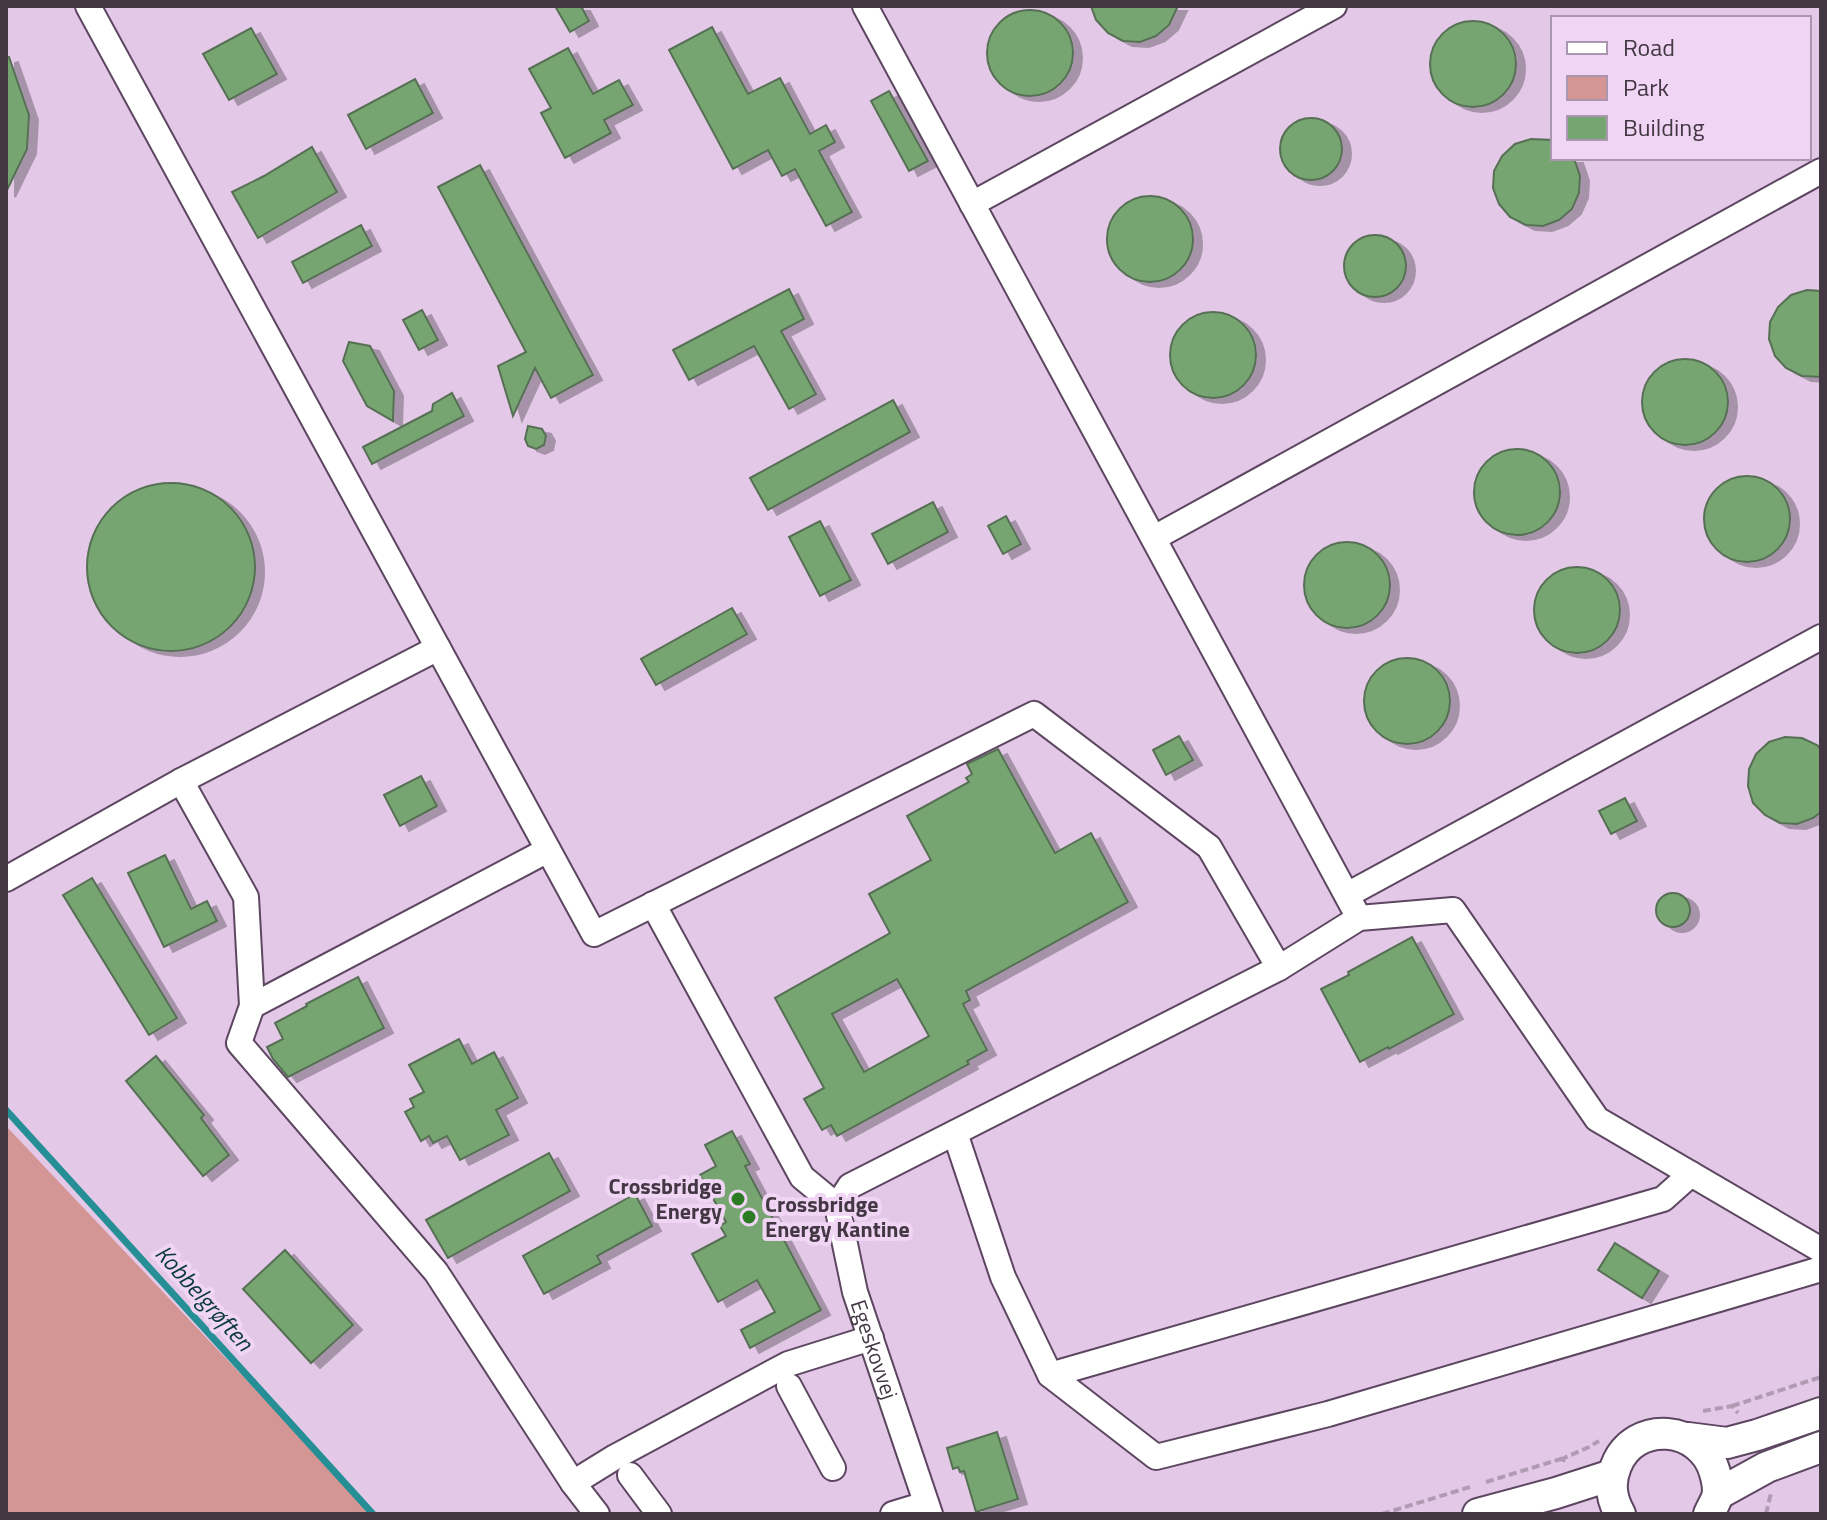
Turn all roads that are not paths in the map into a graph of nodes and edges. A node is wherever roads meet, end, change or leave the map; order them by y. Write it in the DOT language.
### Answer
graph roads {
  1 [pos="88,6"];
  2 [pos="865,6"];
  3 [pos="1334,6"];
  4 [pos="1821,171"];
  5 [pos="972,204"];
  6 [pos="1154,538"];
  7 [pos="1821,637"];
  8 [pos="438,648"];
  9 [pos="181,781"];
  10 [pos="548,850"];
  11 [pos="6,879"];
  12 [pos="1347,895"];
  13 [pos="653,904"];
  14 [pos="1359,918"];
  15 [pos="1279,968"];
  16 [pos="252,1006"];
  17 [pos="955,1133"];
  18 [pos="1691,1174"];
  19 [pos="844,1196"];
  20 [pos="1821,1250"];
  21 [pos="1821,1269"];
  22 [pos="871,1338"];
  23 [pos="1050,1375"];
  24 [pos="789,1386"];
  25 [pos="1821,1413"];
  26 [pos="1688,1438"];
  27 [pos="1821,1447"];
  28 [pos="833,1468"];
  29 [pos="630,1475"];
  30 [pos="1612,1475"];
  31 [pos="573,1483"];
  32 [pos="1714,1504"];
  33 [pos="928,1509"];
  34 [pos="597,1514"];
  35 [pos="659,1514"];
  36 [pos="893,1514"];
  37 [pos="1478,1514"];
  38 [pos="1620,1514"];
  1 -- 8 [label="lane"];
  2 -- 5 [label="lane"];
  3 -- 5 [label="lane"];
  4 -- 6 [label="lane"];
  5 -- 6 [label="lane"];
  6 -- 12 [label="lane"];
  7 -- 12 [label="lane"];
  8 -- 9 [label="lane"];
  8 -- 10 [label="lane"];
  9 -- 11 [label="lane"];
  9 -- 16 [label="lane"];
  10 -- 13 [label="lane"];
  10 -- 16 [label="lane"];
  12 -- 14 [label="lane"];
  13 -- 15 [label="lane"];
  13 -- 19 [label="lane"];
  14 -- 15 [label="lane"];
  14 -- 18 [label="lane"];
  15 -- 17 [label="lane"];
  16 -- 31 [label="lane"];
  17 -- 19 [label="lane"];
  17 -- 23 [label="lane"];
  18 -- 20 [label="lane"];
  18 -- 23 [label="lane"];
  19 -- 22 [label="lane, Egeskovvej"];
  21 -- 23 [label="lane"];
  22 -- 31 [label="lane"];
  22 -- 33 [label="lane, Egeskovvej"];
  24 -- 28 [label="lane"];
  25 -- 26 [label="main road"];
  26 -- 30 [label="main road"];
  26 -- 32 [label="main road"];
  27 -- 32 [label="main road"];
  29 -- 35 [label="lane"];
  30 -- 37 [label="main road"];
  30 -- 38 [label="main road"];
  31 -- 34 [label="lane"];
  33 -- 36 [label="lane"];
}
